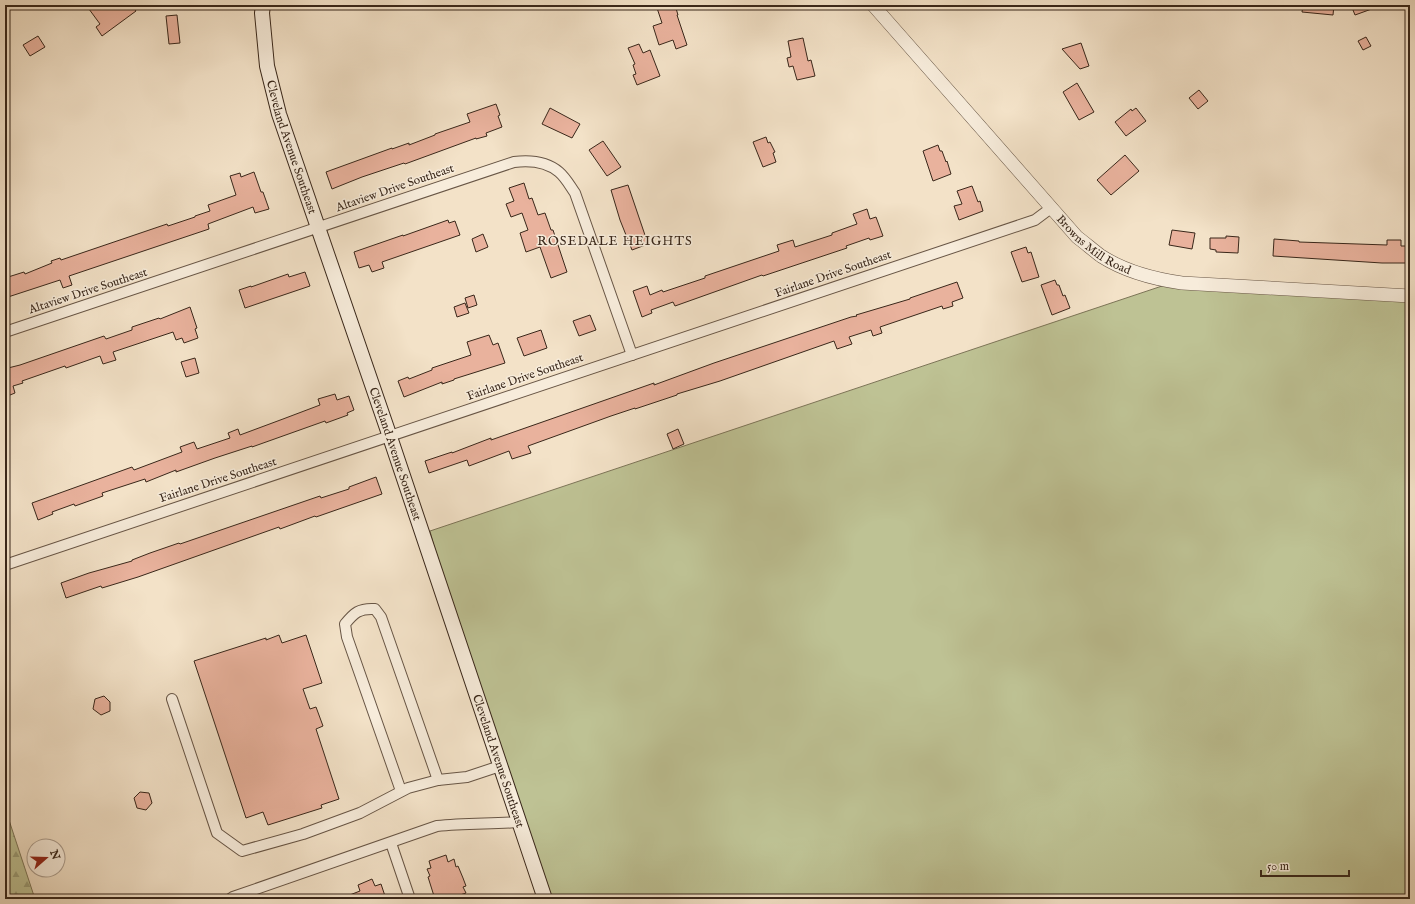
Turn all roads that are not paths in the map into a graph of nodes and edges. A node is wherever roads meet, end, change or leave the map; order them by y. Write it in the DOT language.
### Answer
graph roads {
  1 [pos="263,5"];
  2 [pos="873,5"];
  3 [pos="1051,208"];
  4 [pos="318,228"];
  5 [pos="1410,296"];
  6 [pos="5,332"];
  7 [pos="632,355"];
  8 [pos="390,437"];
  9 [pos="5,565"];
  10 [pos="172,699"];
  11 [pos="500,766"];
  12 [pos="438,780"];
  13 [pos="401,791"];
  14 [pos="519,822"];
  15 [pos="391,843"];
  16 [pos="230,899"];
  17 [pos="410,899"];
  18 [pos="545,899"];
  1 -- 4 [label="main road, Cleveland Avenue Southeast"];
  2 -- 3 [label="street, Browns Mill Road"];
  3 -- 5 [label="street, Browns Mill Road"];
  3 -- 7 [label="street, Fairlane Drive Southeast"];
  4 -- 6 [label="street, Altaview Drive Southeast"];
  4 -- 7 [label="street, Altaview Drive Southeast"];
  4 -- 8 [label="main road, Cleveland Avenue Southeast"];
  7 -- 8 [label="street, Fairlane Drive Southeast"];
  8 -- 9 [label="street, Fairlane Drive Southeast"];
  8 -- 11 [label="main road, Cleveland Avenue Southeast"];
  10 -- 13 [label="street"];
  11 -- 12 [label="street"];
  11 -- 14 [label="main road, Cleveland Avenue Southeast"];
  12 -- 13 [label="street"];
  12 -- 13 [label="street"];
  14 -- 15 [label="street"];
  14 -- 18 [label="main road, Cleveland Avenue Southeast"];
  15 -- 16 [label="street"];
  15 -- 17 [label="street"];
}
